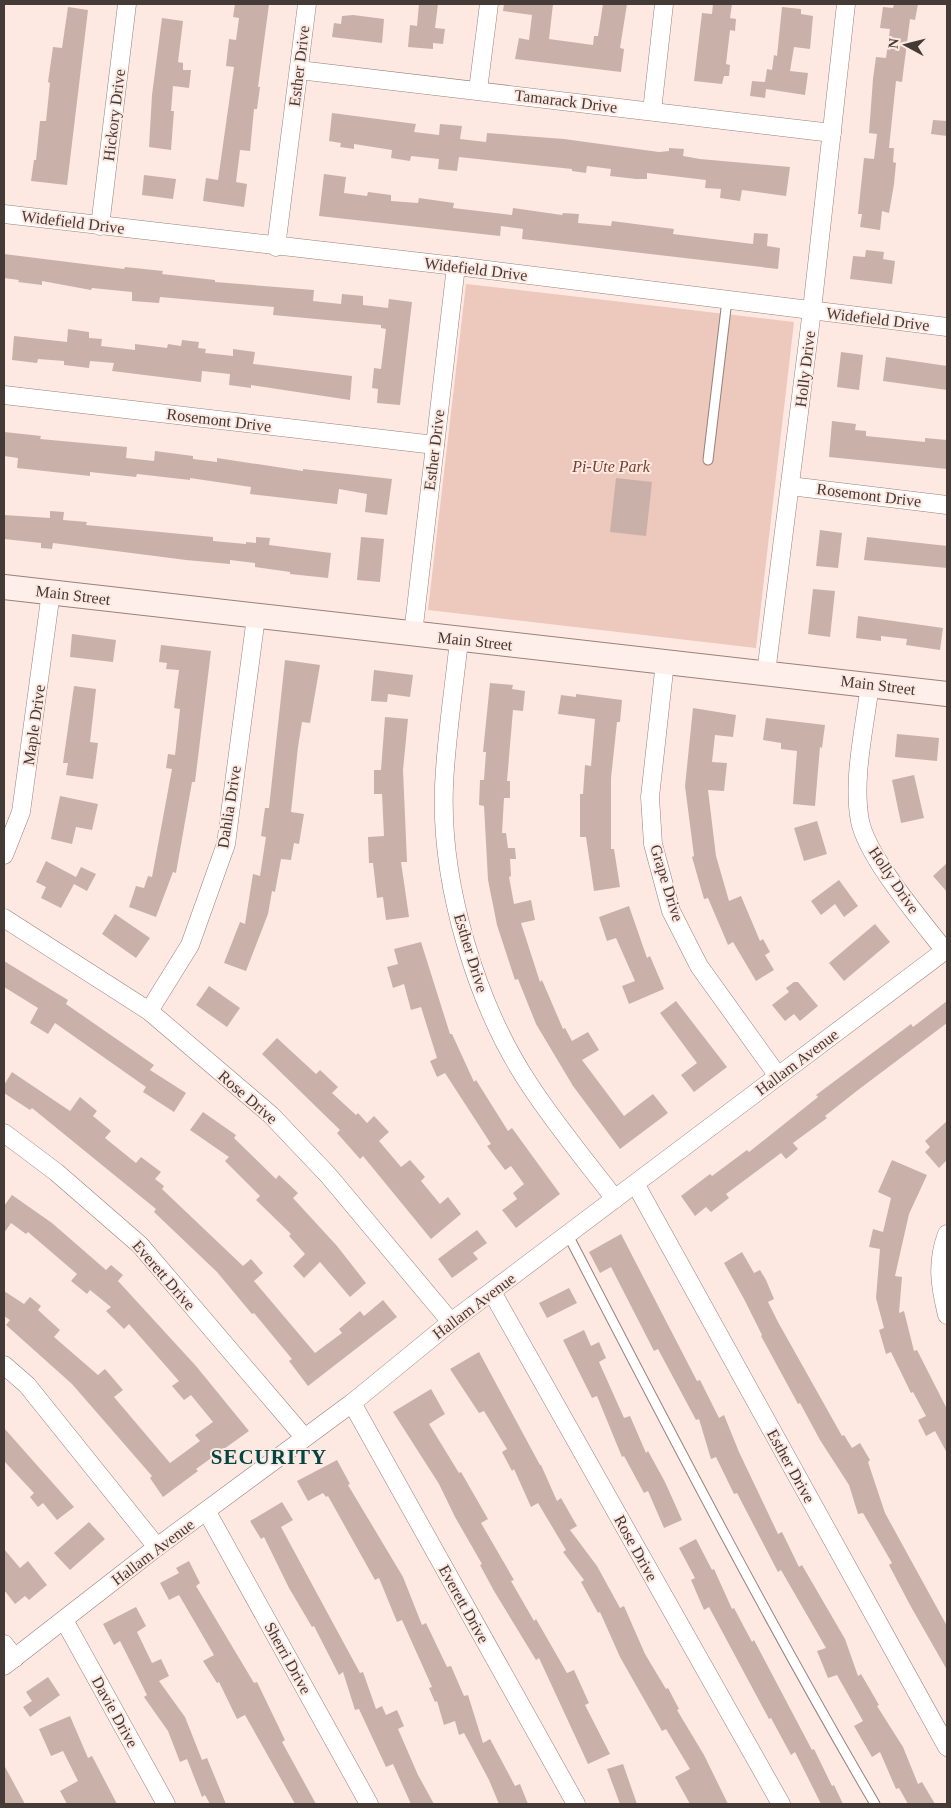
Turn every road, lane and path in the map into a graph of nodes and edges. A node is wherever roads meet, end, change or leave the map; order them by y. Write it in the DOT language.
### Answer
graph roads {
  1 [pos="127,4"];
  2 [pos="307,4"];
  3 [pos="489,4"];
  4 [pos="664,4"];
  5 [pos="846,4"];
  6 [pos="299,70"];
  7 [pos="478,90"];
  8 [pos="652,111"];
  9 [pos="832,133"];
  10 [pos="4,214"];
  11 [pos="100,226"];
  12 [pos="276,247"];
  13 [pos="456,266"];
  14 [pos="727,300"];
  15 [pos="812,310"];
  16 [pos="947,327"];
  17 [pos="4,395"];
  18 [pos="435,445"];
  19 [pos="708,460"];
  20 [pos="790,486"];
  21 [pos="947,505"];
  22 [pos="4,587"];
  23 [pos="51,592"];
  24 [pos="256,617"];
  25 [pos="413,634"];
  26 [pos="459,640"];
  27 [pos="665,662"];
  28 [pos="766,673"];
  29 [pos="870,684"];
  30 [pos="947,694"];
  31 [pos="4,855"];
  32 [pos="4,918"];
  33 [pos="946,950"];
  34 [pos="149,1011"];
  35 [pos="778,1076"];
  36 [pos="4,1133"];
  37 [pos="636,1185"];
  38 [pos="614,1199"];
  39 [pos="947,1234"];
  40 [pos="568,1235"];
  41 [pos="492,1292"];
  42 [pos="947,1315"];
  43 [pos="451,1322"];
  44 [pos="4,1365"];
  45 [pos="352,1403"];
  46 [pos="304,1438"];
  47 [pos="207,1512"];
  48 [pos="158,1548"];
  49 [pos="64,1620"];
  50 [pos="4,1644"];
  51 [pos="10,1662"];
  52 [pos="947,1747"];
  53 [pos="166,1804"];
  54 [pos="369,1804"];
  55 [pos="576,1804"];
  56 [pos="781,1804"];
  57 [pos="874,1804"];
  1 -- 11 [label="street, Hickory Drive"];
  2 -- 6 [label="street, Esther Drive"];
  3 -- 7 [label="street"];
  4 -- 8 [label="street"];
  5 -- 9 [label="street, Holly Drive"];
  6 -- 7 [label="street, Tamarack Drive"];
  6 -- 12 [label="street, Esther Drive"];
  7 -- 8 [label="street, Tamarack Drive"];
  8 -- 9 [label="street, Tamarack Drive"];
  9 -- 15 [label="street, Holly Drive"];
  10 -- 11 [label="street, Widefield Drive"];
  11 -- 12 [label="street, Widefield Drive"];
  12 -- 13 [label="street, Widefield Drive"];
  13 -- 14 [label="street, Widefield Drive"];
  13 -- 18 [label="street, Esther Drive"];
  14 -- 15 [label="street, Widefield Drive"];
  14 -- 19 [label="lane"];
  15 -- 16 [label="street, Widefield Drive"];
  15 -- 20 [label="street, Holly Drive"];
  17 -- 18 [label="street, Rosemont Drive"];
  18 -- 25 [label="street, Esther Drive"];
  20 -- 21 [label="street, Rosemont Drive"];
  20 -- 28 [label="street, Holly Drive"];
  22 -- 23 [label="main road, Main Street"];
  23 -- 24 [label="main road, Main Street"];
  23 -- 31 [label="street, Maple Drive"];
  24 -- 25 [label="main road, Main Street"];
  24 -- 34 [label="street, Dahlia Drive"];
  25 -- 26 [label="main road, Main Street"];
  26 -- 27 [label="main road, Main Street"];
  26 -- 38 [label="street, Esther Drive"];
  27 -- 28 [label="main road, Main Street"];
  27 -- 35 [label="street, Grape Drive"];
  28 -- 29 [label="main road, Main Street"];
  29 -- 30 [label="main road, Main Street"];
  29 -- 33 [label="street, Holly Drive"];
  32 -- 34 [label="street, Rose Drive"];
  33 -- 35 [label="street, Hallam Avenue"];
  34 -- 43 [label="street, Rose Drive"];
  35 -- 37 [label="street, Hallam Avenue"];
  36 -- 46 [label="street, Everett Drive"];
  37 -- 38 [label="street, Hallam Avenue"];
  37 -- 52 [label="street, Esther Drive"];
  38 -- 40 [label="street, Hallam Avenue"];
  39 -- 42 [label="street"];
  40 -- 41 [label="street, Hallam Avenue"];
  40 -- 57 [label="lane"];
  41 -- 43 [label="street, Hallam Avenue"];
  41 -- 56 [label="street, Rose Drive"];
  43 -- 45 [label="street, Hallam Avenue"];
  44 -- 48 [label="street"];
  45 -- 46 [label="street, Hallam Avenue"];
  45 -- 55 [label="street, Everett Drive"];
  46 -- 47 [label="street, Hallam Avenue"];
  47 -- 48 [label="street, Hallam Avenue"];
  47 -- 54 [label="street, Sherri Drive"];
  48 -- 49 [label="street, Hallam Avenue"];
  49 -- 51 [label="street, Hallam Avenue"];
  49 -- 53 [label="street, Davie Drive"];
  50 -- 51 [label="street"];
}
